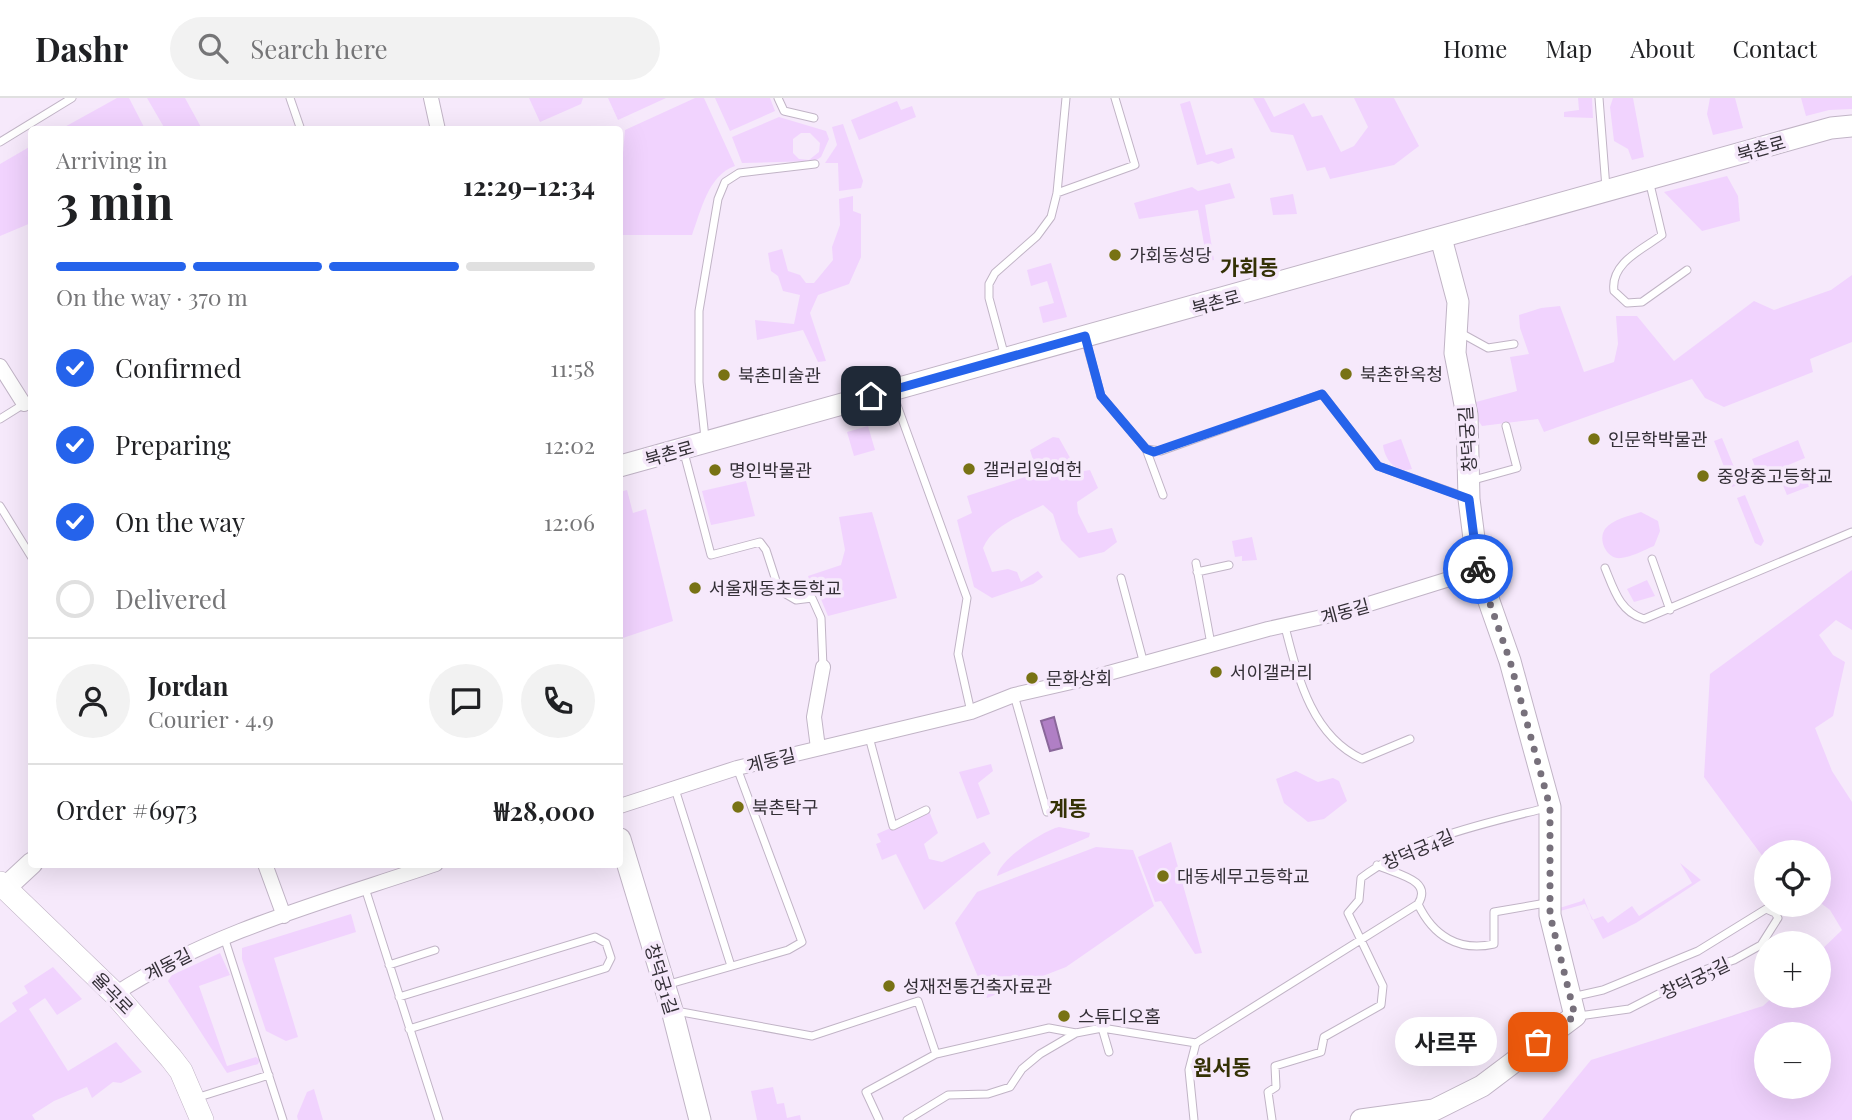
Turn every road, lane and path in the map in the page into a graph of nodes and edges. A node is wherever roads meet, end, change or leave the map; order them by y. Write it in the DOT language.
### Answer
graph roads {
  1 [pos="72,98"];
  2 [pos="290,98"];
  3 [pos="431,98"];
  4 [pos="778,98"];
  5 [pos="1066,98"];
  6 [pos="1115,98"];
  7 [pos="1599,98"];
  8 [pos="814,118"];
  9 [pos="300,126"];
  10 [pos="437,126"];
  11 [pos="1852,126"];
  12 [pos="0,142"];
  13 [pos="815,164"];
  14 [pos="1649,179"];
  15 [pos="1606,192"];
  16 [pos="1057,193"];
  17 [pos="1441,238"];
  18 [pos="1687,270"];
  19 [pos="1459,332"];
  20 [pos="1085,336"];
  21 [pos="1514,344"];
  22 [pos="1006,358"];
  23 [pos="0,366"];
  24 [pos="892,390"];
  25 [pos="28,401"];
  26 [pos="0,419"];
  27 [pos="1506,426"];
  28 [pos="706,442"];
  29 [pos="683,449"];
  30 [pos="1146,449"];
  31 [pos="623,465"];
  32 [pos="1469,490"];
  33 [pos="1163,495"];
  34 [pos="0,506"];
  35 [pos="1852,532"];
  36 [pos="28,552"];
  37 [pos="1652,559"];
  38 [pos="1196,563"];
  39 [pos="1229,565"];
  40 [pos="1605,568"];
  41 [pos="1478,570"];
  42 [pos="1197,572"];
  43 [pos="1121,578"];
  44 [pos="1670,610"];
  45 [pos="1285,627"];
  46 [pos="1211,643"];
  47 [pos="1144,664"];
  48 [pos="823,667"];
  49 [pos="1014,695"];
  50 [pos="971,712"];
  51 [pos="869,737"];
  52 [pos="1410,739"];
  53 [pos="818,748"];
  54 [pos="737,768"];
  55 [pos="675,789"];
  56 [pos="623,805"];
  57 [pos="1550,807"];
  58 [pos="926,810"];
  59 [pos="1047,812"];
  60 [pos="623,849"];
  61 [pos="1377,865"];
  62 [pos="28,866"];
  63 [pos="266,868"];
  64 [pos="424,868"];
  65 [pos="365,888"];
  66 [pos="1,890"];
  67 [pos="1550,903"];
  68 [pos="1418,904"];
  69 [pos="284,916"];
  70 [pos="224,936"];
  71 [pos="1361,939"];
  72 [pos="435,950"];
  73 [pos="389,965"];
  74 [pos="731,966"];
  75 [pos="664,985"];
  76 [pos="115,994"];
  77 [pos="399,997"];
  78 [pos="1573,1007"];
  79 [pos="672,1010"];
  80 [pos="1102,1028"];
  81 [pos="410,1029"];
  82 [pos="1076,1033"];
  83 [pos="1196,1043"];
  84 [pos="1109,1052"];
  85 [pos="936,1054"];
  86 [pos="269,1075"];
  87 [pos="198,1110"];
  88 [pos="283,1120"];
  89 [pos="439,1120"];
  90 [pos="700,1120"];
  91 [pos="880,1120"];
  92 [pos="907,1120"];
  93 [pos="1194,1120"];
  94 [pos="1272,1120"];
  95 [pos="1362,1120"];
  1 -- 12 [label="lane"];
  2 -- 9 [label="lane"];
  3 -- 10 [label="street"];
  4 -- 8 [label="lane"];
  5 -- 16 [label="lane"];
  6 -- 16 [label="lane"];
  7 -- 15 [label="lane"];
  11 -- 14 [label="street, 북촌로"];
  13 -- 28 [label="lane"];
  14 -- 15 [label="street, 북촌로"];
  14 -- 18 [label="lane"];
  15 -- 17 [label="street, 북촌로"];
  16 -- 22 [label="lane"];
  17 -- 19 [label="street, 창덕궁길"];
  17 -- 20 [label="street, 북촌로"];
  19 -- 21 [label="lane"];
  19 -- 32 [label="street, 창덕궁길"];
  20 -- 22 [label="street, 북촌로"];
  20 -- 30 [label="lane"];
  22 -- 24 [label="street, 북촌로"];
  23 -- 25 [label="street"];
  24 -- 28 [label="street, 북촌로"];
  24 -- 50 [label="lane"];
  25 -- 26 [label="lane"];
  27 -- 32 [label="lane"];
  28 -- 29 [label="street, 북촌로"];
  29 -- 31 [label="street, 북촌로"];
  29 -- 48 [label="lane"];
  30 -- 32 [label="lane"];
  30 -- 33 [label="lane"];
  32 -- 41 [label="street, 창덕궁길"];
  34 -- 36 [label="lane"];
  35 -- 44 [label="lane"];
  37 -- 44 [label="lane"];
  38 -- 42 [label="lane"];
  39 -- 42 [label="lane"];
  40 -- 44 [label="lane"];
  41 -- 45 [label="street, 계동길"];
  41 -- 57 [label="street, 창덕궁길"];
  42 -- 46 [label="lane"];
  43 -- 47 [label="lane"];
  45 -- 46 [label="street, 계동길"];
  45 -- 52 [label="lane"];
  46 -- 47 [label="street, 계동길"];
  47 -- 49 [label="street, 계동길"];
  48 -- 53 [label="street"];
  49 -- 50 [label="street, 계동길"];
  49 -- 59 [label="lane"];
  50 -- 51 [label="street, 계동길"];
  51 -- 53 [label="street, 계동길"];
  51 -- 58 [label="lane"];
  53 -- 54 [label="street, 계동길"];
  54 -- 55 [label="street, 계동길"];
  54 -- 74 [label="lane"];
  55 -- 56 [label="street, 계동길"];
  55 -- 74 [label="lane"];
  57 -- 61 [label="lane, 창덕궁4길"];
  57 -- 67 [label="street, 창덕궁길"];
  60 -- 75 [label="street, 창덕궁1길"];
  61 -- 68 [label="lane"];
  61 -- 71 [label="lane, 창덕궁4길"];
  62 -- 66 [label="street"];
  63 -- 69 [label="street"];
  64 -- 65 [label="street, 계동길"];
  65 -- 69 [label="street, 계동길"];
  65 -- 73 [label="lane"];
  66 -- 76 [label="main road, 율곡로"];
  67 -- 68 [label="lane"];
  67 -- 78 [label="street, 창덕궁길"];
  68 -- 71 [label="lane"];
  69 -- 70 [label="street, 계동길"];
  70 -- 76 [label="street, 계동길"];
  70 -- 86 [label="lane"];
  71 -- 83 [label="lane"];
  71 -- 94 [label="lane, 창덕궁4길"];
  72 -- 73 [label="lane"];
  73 -- 77 [label="lane"];
  74 -- 75 [label="lane"];
  75 -- 79 [label="street, 창덕궁1길"];
  76 -- 87 [label="main road, 율곡로"];
  77 -- 81 [label="lane"];
  77 -- 81 [label="lane"];
  78 -- 78 [label="lane, 창덕궁5길"];
  78 -- 95 [label="street"];
  79 -- 85 [label="lane"];
  79 -- 90 [label="street, 창덕궁1길"];
  80 -- 82 [label="lane"];
  80 -- 83 [label="lane"];
  80 -- 84 [label="lane"];
  81 -- 89 [label="lane"];
  82 -- 85 [label="lane"];
  82 -- 92 [label="lane"];
  83 -- 93 [label="lane"];
  85 -- 91 [label="lane"];
  86 -- 87 [label="lane"];
  86 -- 88 [label="lane"];
}
